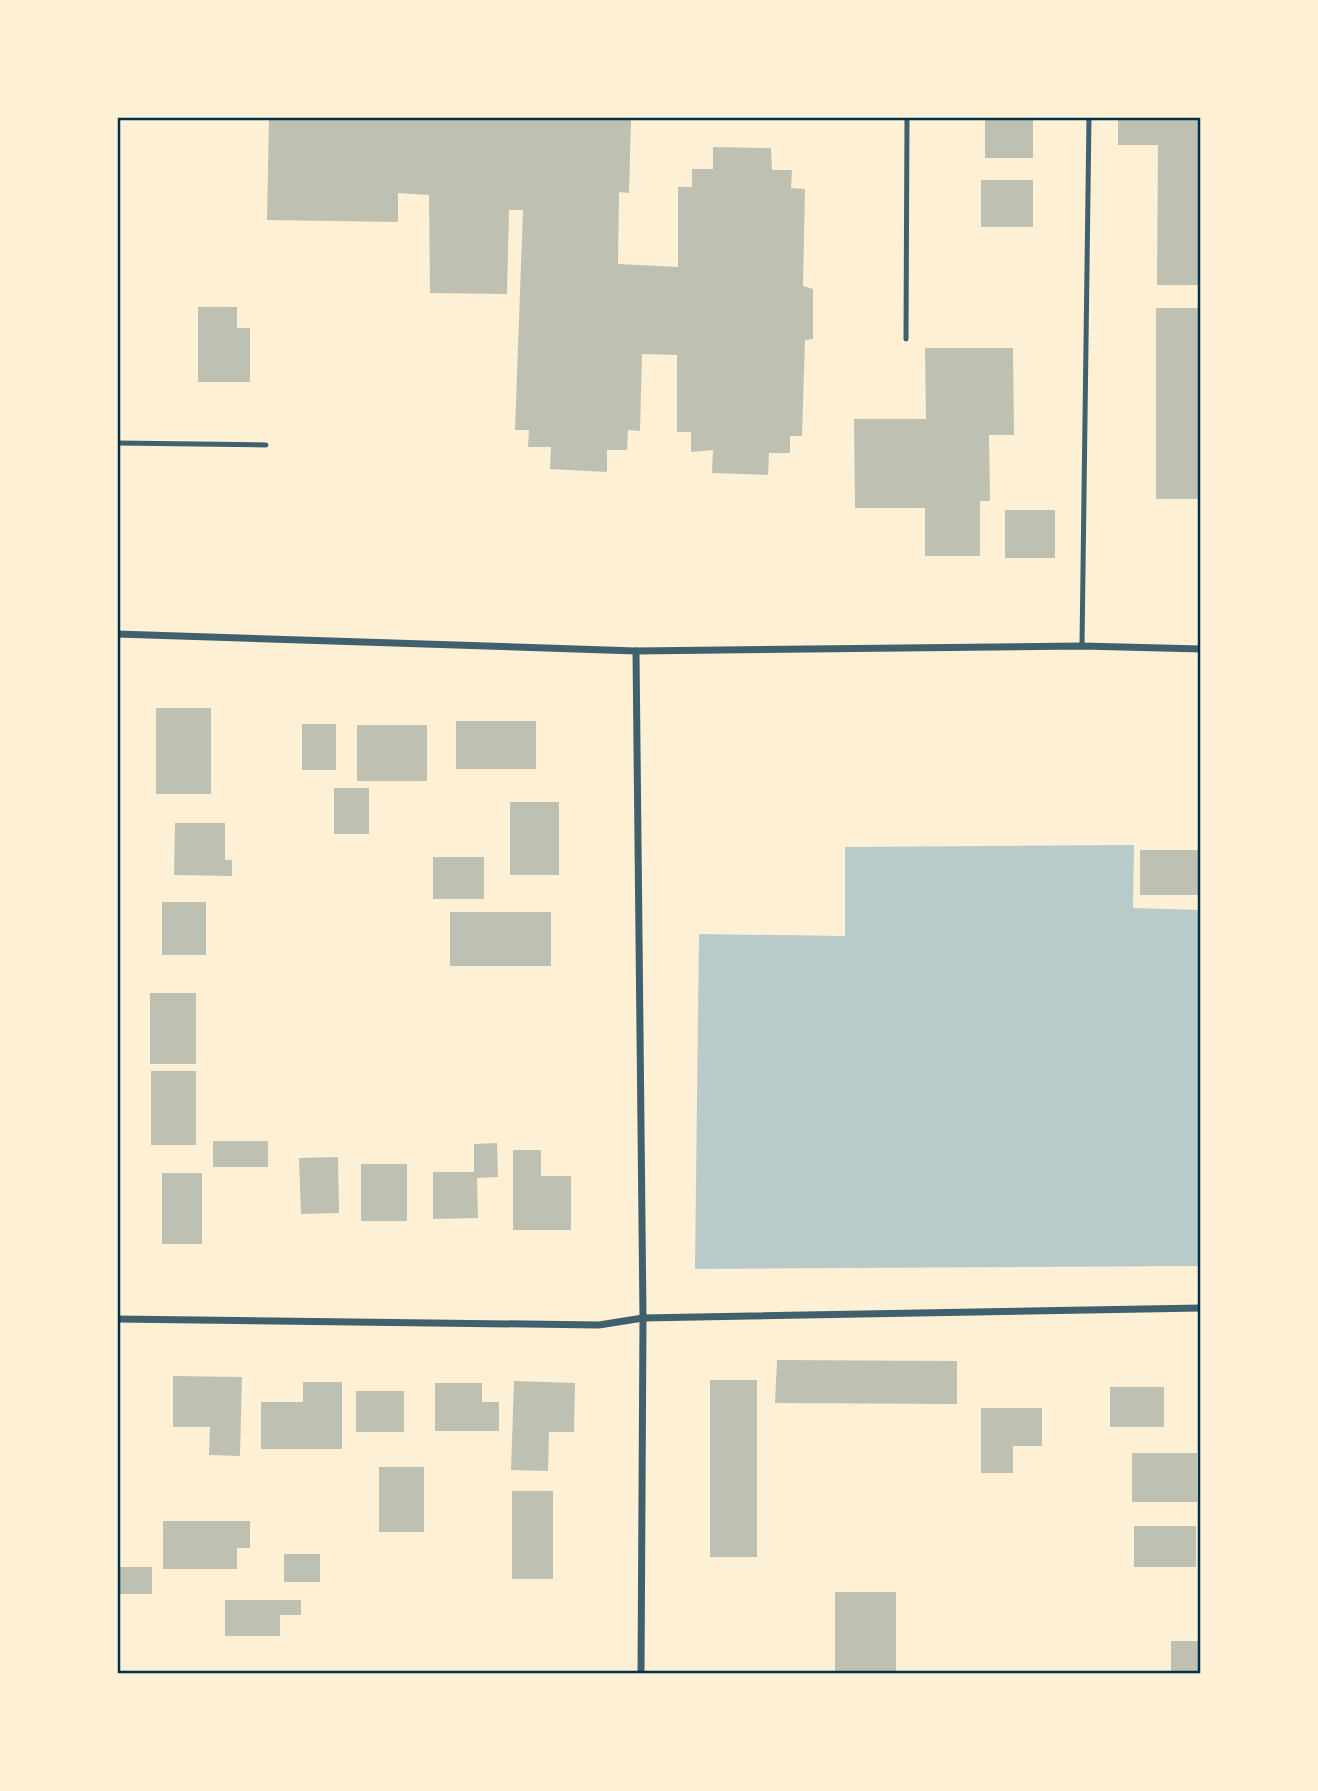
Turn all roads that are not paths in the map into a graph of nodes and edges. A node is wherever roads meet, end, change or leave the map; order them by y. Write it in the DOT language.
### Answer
graph roads {
  1 [pos="907,117"];
  2 [pos="1089,117"];
  3 [pos="906,340"];
  4 [pos="117,443"];
  5 [pos="267,445"];
  6 [pos="117,635"];
  7 [pos="1082,646"];
  8 [pos="1201,649"];
  9 [pos="636,651"];
  10 [pos="1201,1308"];
  11 [pos="643,1318"];
  12 [pos="117,1319"];
  13 [pos="641,1674"];
  1 -- 3 [label="lane"];
  2 -- 7 [label="lane"];
  4 -- 5 [label="lane"];
  6 -- 9 [label="street"];
  7 -- 8 [label="street"];
  7 -- 9 [label="street"];
  9 -- 11 [label="street"];
  10 -- 11 [label="street"];
  11 -- 12 [label="street"];
  11 -- 13 [label="street"];
}
